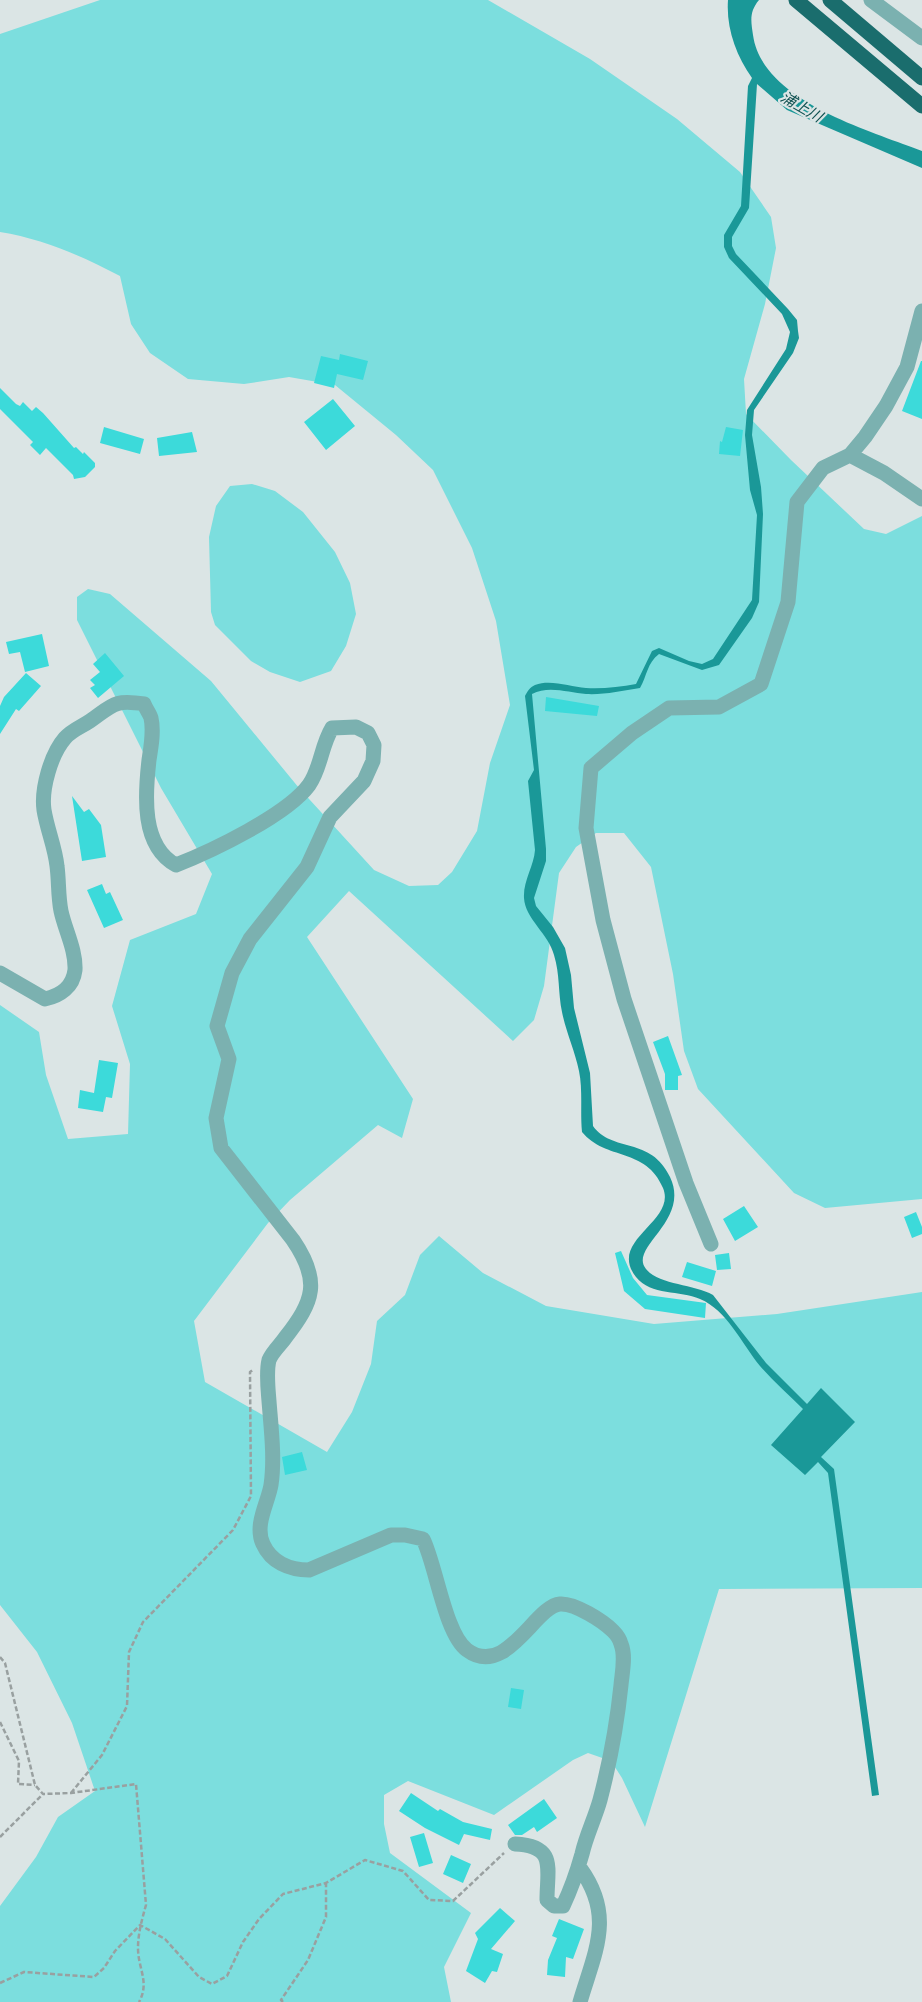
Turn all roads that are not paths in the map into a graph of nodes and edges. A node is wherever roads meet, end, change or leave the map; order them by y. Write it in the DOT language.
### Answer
graph roads {
  1 [pos="796,0"];
  2 [pos="830,0"];
  3 [pos="871,0"];
  4 [pos="922,38"];
  5 [pos="922,78"];
  6 [pos="922,106"];
  7 [pos="922,311"];
  8 [pos="850,455"];
  9 [pos="922,499"];
  10 [pos="0,973"];
  11 [pos="711,1244"];
  12 [pos="515,1844"];
  13 [pos="580,1868"];
  14 [pos="580,2002"];
  1 -- 6 [label="highway"];
  2 -- 5 [label="highway"];
  3 -- 4 [label="street"];
  7 -- 8 [label="street"];
  8 -- 9 [label="street"];
  8 -- 11 [label="street"];
  10 -- 13 [label="street"];
  12 -- 13 [label="street"];
  13 -- 14 [label="street"];
}
